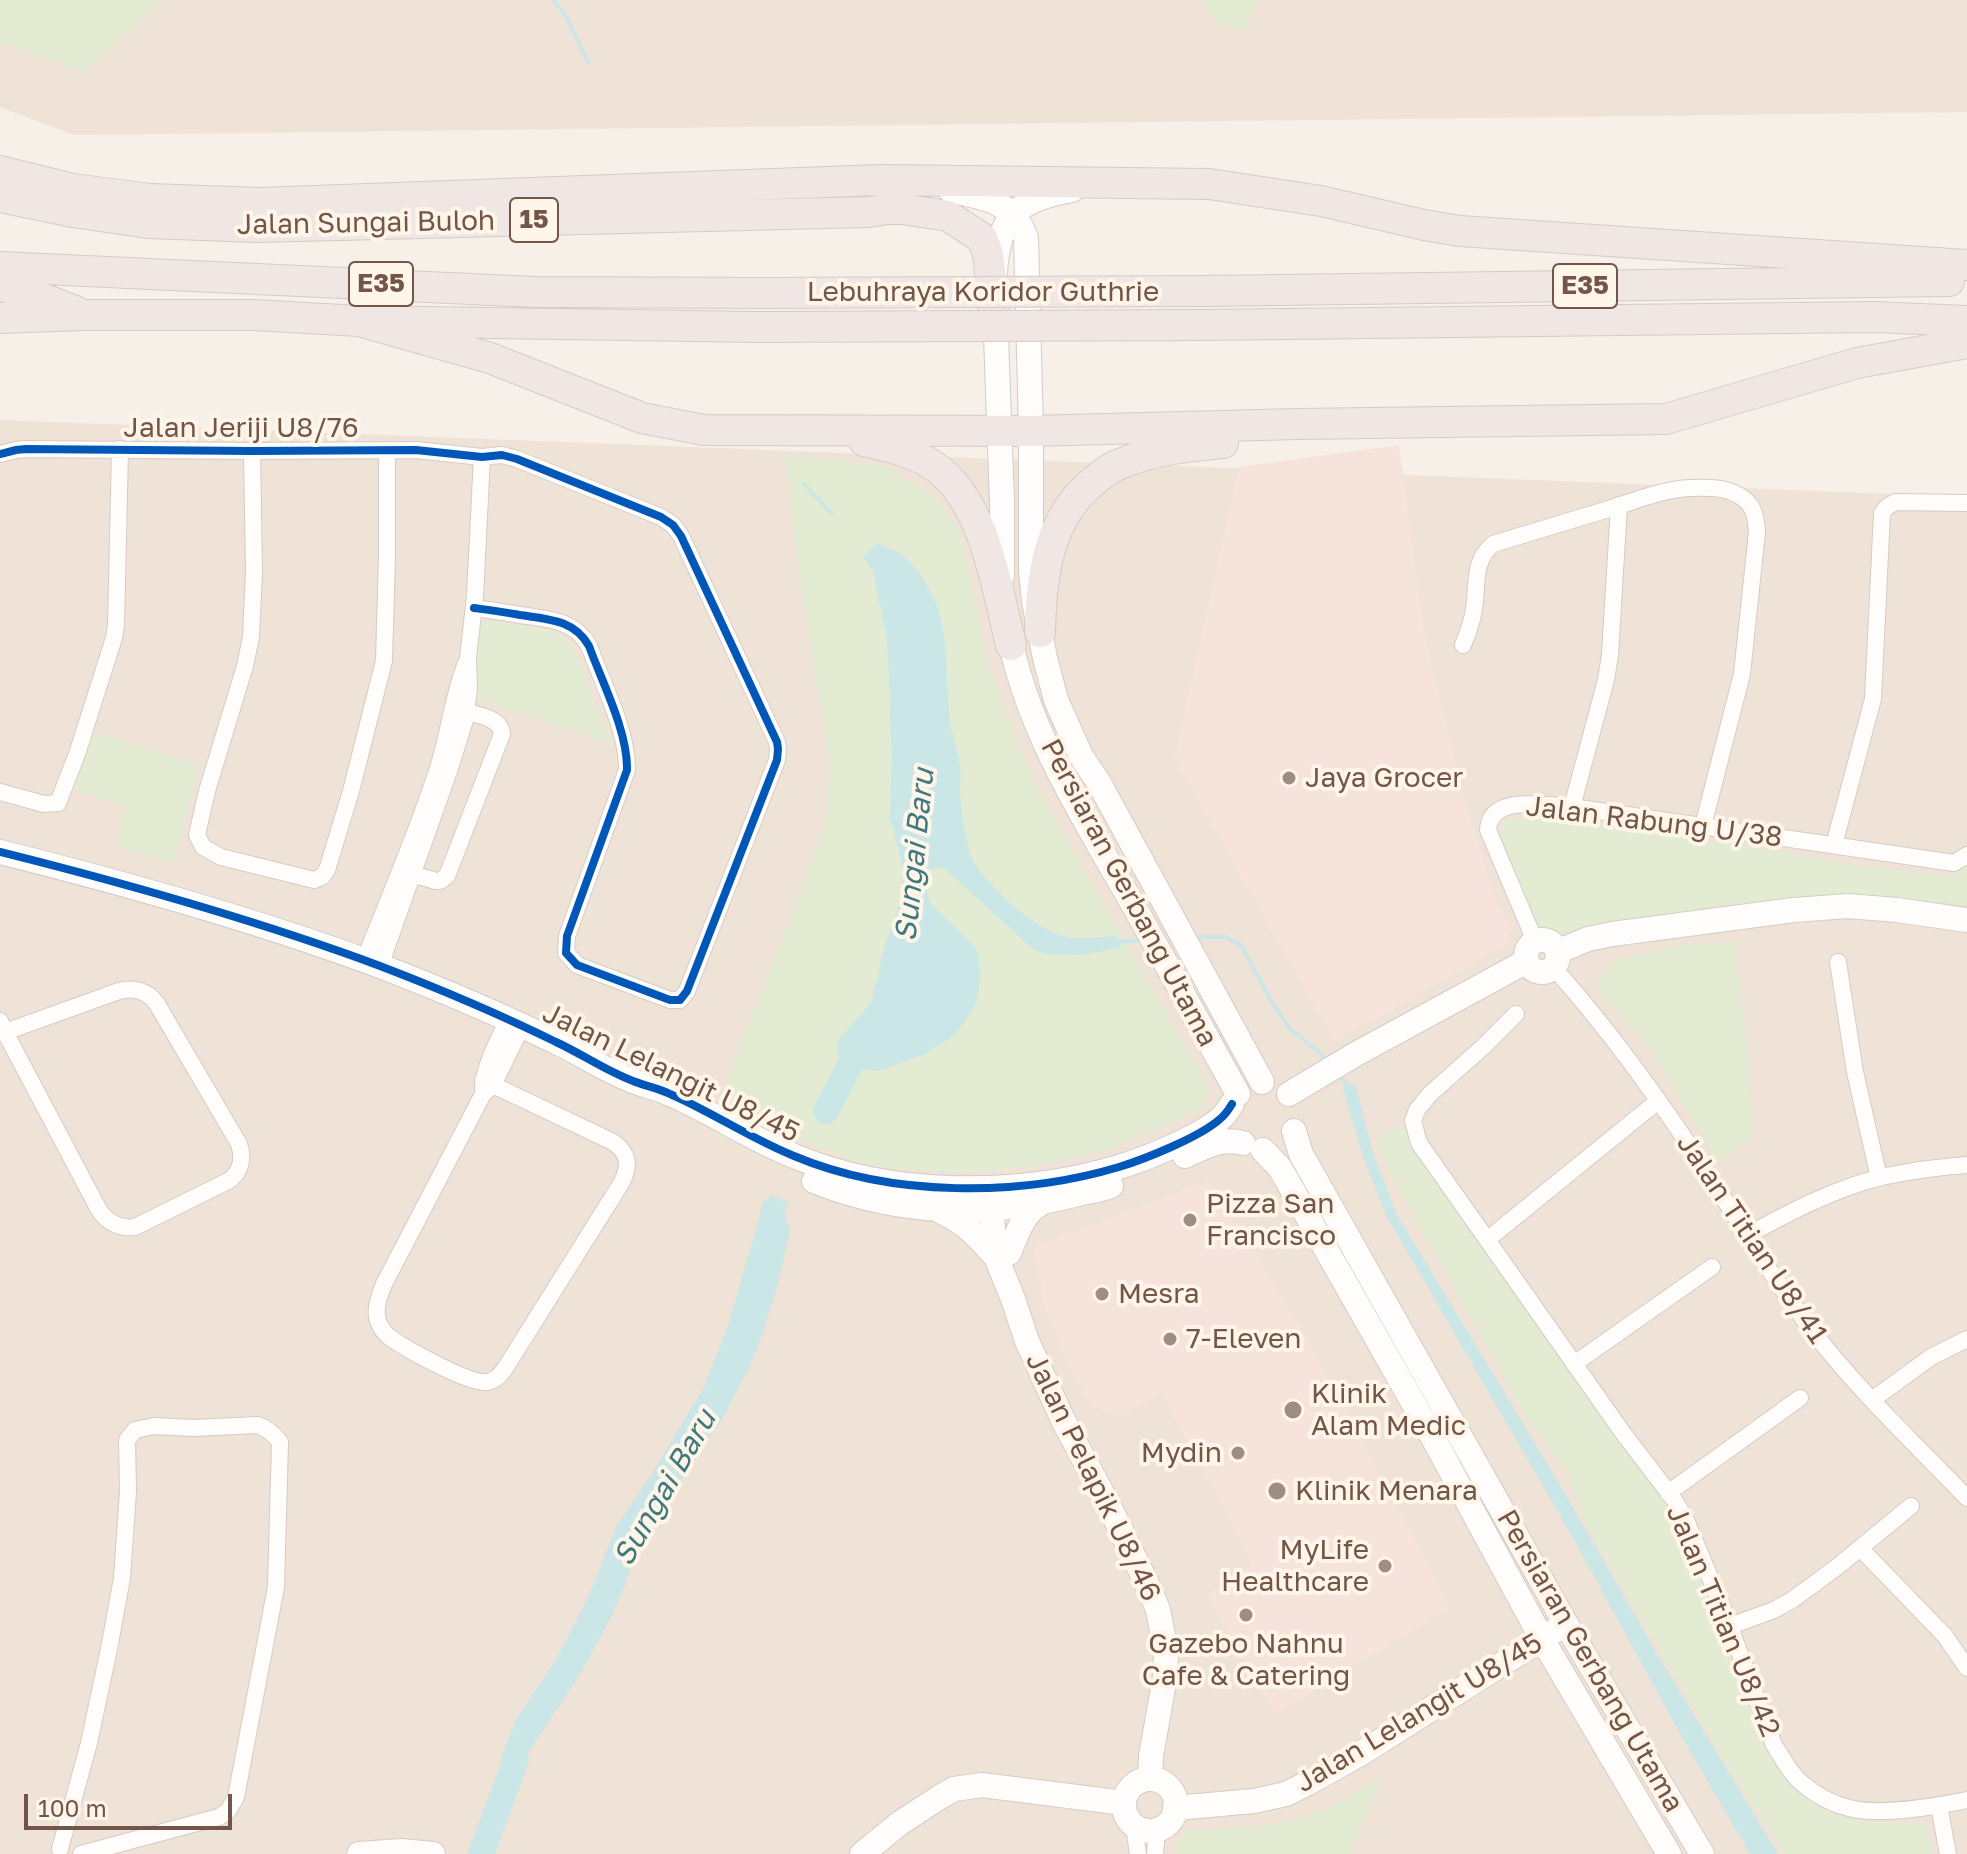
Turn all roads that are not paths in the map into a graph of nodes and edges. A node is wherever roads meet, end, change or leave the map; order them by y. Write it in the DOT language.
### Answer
graph roads {
  1 [pos="0,171"];
  2 [pos="881,180"];
  3 [pos="1108,181"];
  4 [pos="0,197"];
  5 [pos="1012,216"];
  6 [pos="1967,265"];
  7 [pos="0,267"];
  8 [pos="1967,281"];
  9 [pos="0,286"];
  10 [pos="84,315"];
  11 [pos="995,317"];
  12 [pos="0,318"];
  13 [pos="359,321"];
  14 [pos="1967,321"];
  15 [pos="1967,343"];
  16 [pos="1297,424"];
  17 [pos="813,431"];
  18 [pos="1000,431"];
  19 [pos="1031,431"];
  20 [pos="120,449"];
  21 [pos="387,450"];
  22 [pos="252,451"];
  23 [pos="0,454"];
  24 [pos="482,457"];
  25 [pos="1967,503"];
  26 [pos="1619,505"];
  27 [pos="474,608"];
  28 [pos="1040,632"];
  29 [pos="1011,645"];
  30 [pos="1463,645"];
  31 [pos="468,658"];
  32 [pos="466,712"];
  33 [pos="0,792"];
  34 [pos="1572,807"];
  35 [pos="1703,826"];
  36 [pos="1834,845"];
  37 [pos="0,852"];
  38 [pos="1961,859"];
  39 [pos="412,874"];
  40 [pos="1967,920"];
  41 [pos="1543,955"];
  42 [pos="1838,962"];
  43 [pos="372,964"];
  44 [pos="1516,1014"];
  45 [pos="515,1023"];
  46 [pos="2,1029"];
  47 [pos="1262,1082"];
  48 [pos="486,1086"];
  49 [pos="1289,1094"];
  50 [pos="1235,1099"];
  51 [pos="1658,1101"];
  52 [pos="1294,1131"];
  53 [pos="1253,1147"];
  54 [pos="1967,1165"];
  55 [pos="1879,1178"];
  56 [pos="1022,1185"];
  57 [pos="860,1187"];
  58 [pos="969,1187"];
  59 [pos="1042,1203"];
  60 [pos="998,1207"];
  61 [pos="936,1209"];
  62 [pos="1746,1236"];
  63 [pos="1488,1239"];
  64 [pos="1003,1261"];
  65 [pos="1712,1267"];
  66 [pos="1967,1339"];
  67 [pos="1574,1364"];
  68 [pos="1800,1398"];
  69 [pos="1872,1400"];
  70 [pos="1668,1493"];
  71 [pos="1967,1498"];
  72 [pos="1911,1506"];
  73 [pos="1860,1548"];
  74 [pos="1566,1624"];
  75 [pos="1730,1626"];
  76 [pos="1542,1639"];
  77 [pos="1967,1668"];
  78 [pos="1150,1779"];
  79 [pos="1967,1800"];
  80 [pos="1939,1806"];
  81 [pos="1175,1808"];
  82 [pos="1142,1828"];
  83 [pos="59,1852"];
  84 [pos="429,1853"];
  85 [pos="81,1854"];
  86 [pos="359,1854"];
  87 [pos="862,1854"];
  88 [pos="1138,1854"];
  89 [pos="1669,1854"];
  90 [pos="1702,1854"];
  91 [pos="1948,1854"];
  1 -- 2 [label="highway, Jalan Sungai Buloh / 15"];
  2 -- 3 [label="highway, Jalan Sungai Buloh"];
  2 -- 5 [label="street"];
  3 -- 5 [label="street"];
  3 -- 6 [label="highway, Jalan Sungai Buloh"];
  4 -- 11 [label="highway, Jalan Sungai Buloh / 15"];
  5 -- 11 [label="street, Persiaran Gerbang Utama"];
  5 -- 19 [label="street, Persiaran Gerbang Utama"];
  7 -- 8 [label="highway, Lebuhraya Koridor Guthrie / E35, bridge"];
  9 -- 10 [label="highway"];
  10 -- 12 [label="highway, Lebuhraya Koridor Guthrie / E35"];
  10 -- 13 [label="highway, Lebuhraya Koridor Guthrie / E35"];
  11 -- 18 [label="street, Persiaran Gerbang Utama"];
  13 -- 14 [label="highway, Lebuhraya Koridor Guthrie / E35, bridge"];
  13 -- 17 [label="highway"];
  15 -- 16 [label="highway"];
  16 -- 19 [label="highway"];
  16 -- 28 [label="highway"];
  17 -- 18 [label="highway"];
  17 -- 29 [label="highway"];
  18 -- 19 [label="highway"];
  18 -- 29 [label="street, Persiaran Gerbang Utama"];
  19 -- 28 [label="street, Persiaran Gerbang Utama"];
  20 -- 22 [label="street, Jalan Jeriji U8/76"];
  20 -- 23 [label="street, Jalan Jeriji U8/76"];
  20 -- 33 [label="street, Jalan Jeriji U8/76"];
  21 -- 22 [label="street, Jalan Jeriji U8/76"];
  21 -- 22 [label="street"];
  21 -- 24 [label="street, Jalan Jeriji U8/76"];
  24 -- 27 [label="street"];
  24 -- 27 [label="street, Jalan Jeriji U8/76"];
  25 -- 36 [label="street"];
  26 -- 30 [label="street"];
  26 -- 34 [label="street"];
  26 -- 35 [label="street"];
  27 -- 31 [label="street"];
  28 -- 47 [label="street, Persiaran Gerbang Utama"];
  29 -- 50 [label="street, Persiaran Gerbang Utama"];
  31 -- 32 [label="street"];
  31 -- 43 [label="street"];
  32 -- 39 [label="street"];
  32 -- 39 [label="street"];
  34 -- 35 [label="street, Jalan Rabung U/38"];
  34 -- 41 [label="street, Jalan Rabung U/38"];
  35 -- 36 [label="street, Jalan Rabung U/38"];
  36 -- 38 [label="street, Jalan Rabung U/38"];
  37 -- 43 [label="street, Jalan Lelangit U8/45"];
  39 -- 43 [label="street"];
  40 -- 41 [label="street"];
  41 -- 49 [label="street"];
  41 -- 51 [label="street, Jalan Titian U8/41"];
  42 -- 55 [label="street"];
  43 -- 45 [label="street, Jalan Lelangit U8/45"];
  44 -- 63 [label="street, Jalan Titian U8/42"];
  45 -- 48 [label="street"];
  45 -- 57 [label="street, Jalan Lelangit U8/45"];
  46 -- 46 [label="street"];
  47 -- 49 [label="street"];
  47 -- 50 [label="street"];
  48 -- 48 [label="street"];
  49 -- 52 [label="street"];
  50 -- 53 [label="street"];
  50 -- 56 [label="street, Jalan Lelangit U8/45"];
  51 -- 62 [label="street, Jalan Titian U8/41"];
  51 -- 63 [label="street"];
  52 -- 53 [label="street"];
  52 -- 74 [label="street, Persiaran Gerbang Utama"];
  53 -- 59 [label="street, Jalan Lelangit U8/45"];
  53 -- 76 [label="street, Persiaran Gerbang Utama"];
  54 -- 55 [label="street"];
  55 -- 62 [label="street"];
  56 -- 58 [label="street, Jalan Lelangit U8/45"];
  56 -- 60 [label="street"];
  57 -- 58 [label="street, Jalan Lelangit U8/45"];
  57 -- 61 [label="street, Jalan Lelangit U8/45"];
  58 -- 60 [label="street"];
  59 -- 60 [label="street, Jalan Lelangit U8/45"];
  59 -- 64 [label="street"];
  60 -- 61 [label="street, Jalan Lelangit U8/45"];
  60 -- 64 [label="street, Jalan Pelapik U8/46"];
  61 -- 64 [label="street"];
  62 -- 69 [label="street, Jalan Titian U8/41"];
  63 -- 67 [label="street, Jalan Titian U8/42"];
  64 -- 78 [label="street, Jalan Pelapik U8/46"];
  65 -- 67 [label="street"];
  66 -- 69 [label="street"];
  67 -- 70 [label="street, Jalan Titian U8/42"];
  68 -- 70 [label="street"];
  69 -- 71 [label="street, Jalan Titian U8/41"];
  70 -- 75 [label="street, Jalan Titian U8/42"];
  72 -- 73 [label="street"];
  73 -- 75 [label="street"];
  73 -- 77 [label="street"];
  74 -- 76 [label="street, Jalan Lelangit U8/45"];
  74 -- 90 [label="street, Persiaran Gerbang Utama"];
  75 -- 80 [label="street, Jalan Titian U8/42"];
  76 -- 81 [label="street, Jalan Lelangit U8/45"];
  76 -- 89 [label="street, Persiaran Gerbang Utama"];
  78 -- 81 [label="street"];
  78 -- 82 [label="street"];
  79 -- 80 [label="street, Jalan Titian U8/42"];
  80 -- 91 [label="street"];
  81 -- 82 [label="street"];
  82 -- 87 [label="street"];
  82 -- 88 [label="street"];
  83 -- 85 [label="street"];
  84 -- 86 [label="street"];
}
